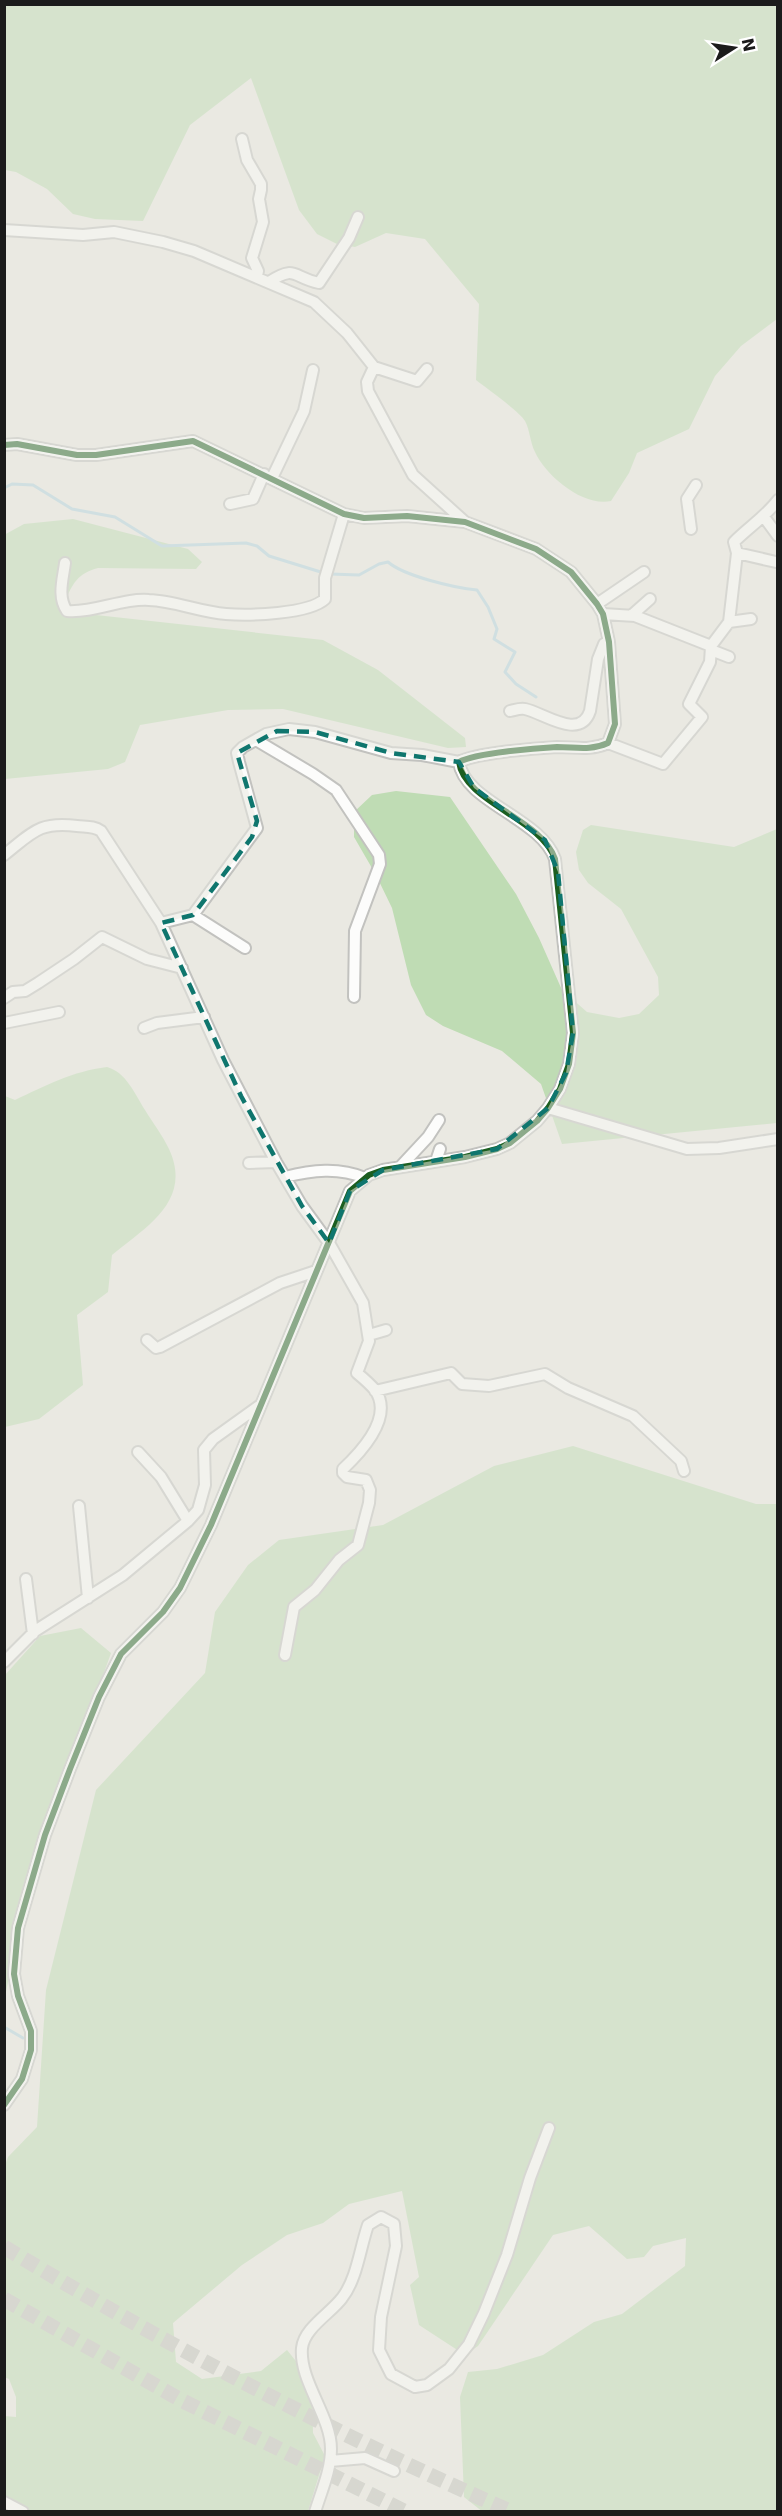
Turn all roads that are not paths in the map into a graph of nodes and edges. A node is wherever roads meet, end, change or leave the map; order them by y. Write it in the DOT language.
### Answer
graph roads {
  1 [pos="242,139"];
  2 [pos="358,217"];
  3 [pos="4,230"];
  4 [pos="257,276"];
  5 [pos="269,282"];
  6 [pos="374,367"];
  7 [pos="427,369"];
  8 [pos="314,370"];
  9 [pos="4,445"];
  10 [pos="268,476"];
  11 [pos="696,485"];
  12 [pos="777,500"];
  13 [pos="230,504"];
  14 [pos="770,513"];
  15 [pos="345,514"];
  16 [pos="465,522"];
  17 [pos="691,529"];
  18 [pos="777,536"];
  19 [pos="737,553"];
  20 [pos="776,562"];
  21 [pos="65,564"];
  22 [pos="644,572"];
  23 [pos="651,599"];
  24 [pos="597,604"];
  25 [pos="603,614"];
  26 [pos="632,615"];
  27 [pos="751,619"];
  28 [pos="729,622"];
  29 [pos="609,642"];
  30 [pos="711,648"];
  31 [pos="729,657"];
  32 [pos="510,711"];
  33 [pos="256,740"];
  34 [pos="608,743"];
  35 [pos="459,762"];
  36 [pos="4,855"];
  37 [pos="193,915"];
  38 [pos="161,923"];
  39 [pos="245,948"];
  40 [pos="182,968"];
  41 [pos="354,997"];
  42 [pos="4,998"];
  43 [pos="59,1012"];
  44 [pos="204,1017"];
  45 [pos="4,1023"];
  46 [pos="144,1028"];
  47 [pos="549,1108"];
  48 [pos="439,1120"];
  49 [pos="777,1139"];
  50 [pos="440,1149"];
  51 [pos="436,1161"];
  52 [pos="276,1162"];
  53 [pos="249,1163"];
  54 [pos="401,1166"];
  55 [pos="285,1177"];
  56 [pos="365,1178"];
  57 [pos="329,1243"];
  58 [pos="316,1271"];
  59 [pos="386,1330"];
  60 [pos="369,1335"];
  61 [pos="147,1340"];
  62 [pos="375,1391"];
  63 [pos="259,1405"];
  64 [pos="138,1452"];
  65 [pos="684,1471"];
  66 [pos="79,1506"];
  67 [pos="188,1521"];
  68 [pos="26,1579"];
  69 [pos="88,1598"];
  70 [pos="33,1634"];
  71 [pos="285,1655"];
  72 [pos="4,1662"];
  73 [pos="4,2105"];
  74 [pos="549,2128"];
  75 [pos="330,2462"];
  76 [pos="394,2471"];
  77 [pos="4,2502"];
  78 [pos="22,2511"];
  79 [pos="315,2511"];
  1 -- 4 [label="street"];
  2 -- 5 [label="street"];
  3 -- 4 [label="street"];
  4 -- 5 [label="street"];
  5 -- 6 [label="street"];
  6 -- 7 [label="street"];
  6 -- 16 [label="street"];
  8 -- 10 [label="street"];
  9 -- 10 [label="street"];
  10 -- 13 [label="street"];
  10 -- 15 [label="street"];
  11 -- 17 [label="street"];
  12 -- 14 [label="street"];
  14 -- 18 [label="street"];
  14 -- 19 [label="street"];
  15 -- 16 [label="street"];
  15 -- 21 [label="street"];
  16 -- 24 [label="street"];
  19 -- 20 [label="street"];
  19 -- 28 [label="street"];
  22 -- 24 [label="street"];
  23 -- 26 [label="street"];
  24 -- 25 [label="street"];
  25 -- 26 [label="street"];
  25 -- 29 [label="street"];
  26 -- 30 [label="street"];
  27 -- 28 [label="street"];
  28 -- 30 [label="street"];
  29 -- 32 [label="street"];
  29 -- 34 [label="street"];
  30 -- 31 [label="street"];
  30 -- 34 [label="street"];
  33 -- 35 [label="street"];
  33 -- 37 [label="street"];
  33 -- 41 [label="street"];
  34 -- 35 [label="street"];
  35 -- 47 [label="street"];
  36 -- 38 [label="street"];
  37 -- 38 [label="street"];
  37 -- 39 [label="street"];
  38 -- 40 [label="street"];
  40 -- 42 [label="street"];
  40 -- 44 [label="street"];
  43 -- 45 [label="street"];
  44 -- 46 [label="street"];
  44 -- 52 [label="street"];
  47 -- 49 [label="street"];
  47 -- 51 [label="street"];
  48 -- 54 [label="street"];
  50 -- 51 [label="street"];
  51 -- 54 [label="street"];
  52 -- 53 [label="street"];
  52 -- 55 [label="street"];
  54 -- 56 [label="street"];
  55 -- 56 [label="street"];
  55 -- 57 [label="street"];
  56 -- 57 [label="street"];
  57 -- 58 [label="street"];
  57 -- 60 [label="street"];
  58 -- 61 [label="street"];
  58 -- 63 [label="street"];
  59 -- 60 [label="street"];
  60 -- 62 [label="street"];
  62 -- 65 [label="street"];
  62 -- 71 [label="street"];
  63 -- 67 [label="street"];
  63 -- 73 [label="street"];
  64 -- 67 [label="street"];
  66 -- 69 [label="street"];
  67 -- 69 [label="street"];
  68 -- 70 [label="street"];
  69 -- 70 [label="street"];
  70 -- 72 [label="street"];
  74 -- 75 [label="street"];
  75 -- 76 [label="street"];
  75 -- 79 [label="street"];
  77 -- 78 [label="street"];
}
